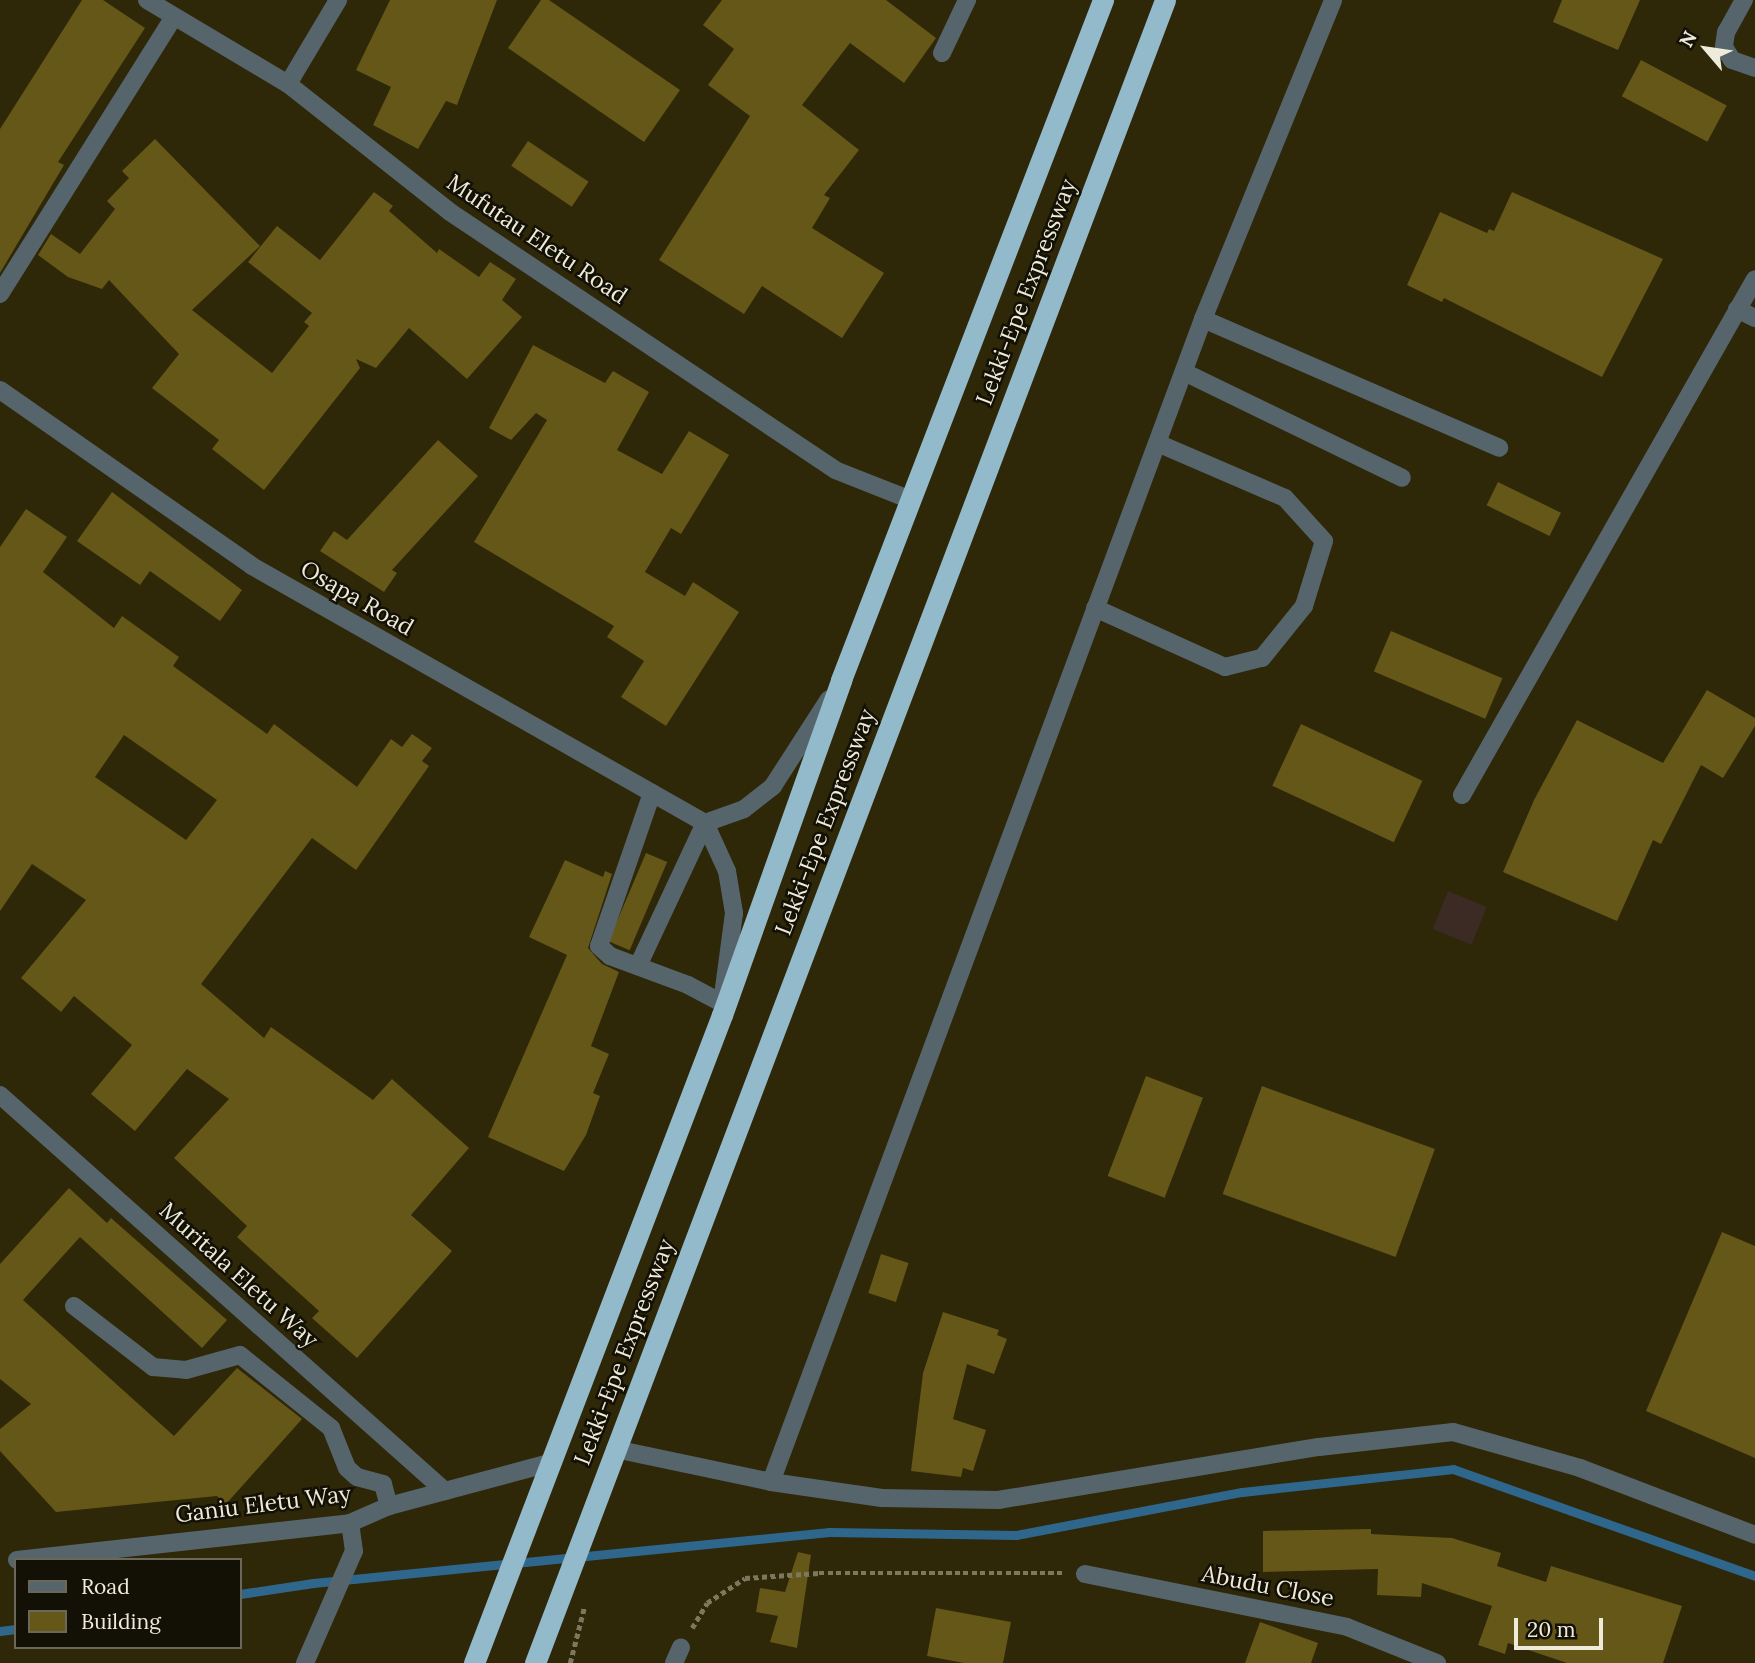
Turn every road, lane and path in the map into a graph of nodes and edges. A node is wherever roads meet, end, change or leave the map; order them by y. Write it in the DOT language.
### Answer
graph roads {
  1 [pos="147,0"];
  2 [pos="338,0"];
  3 [pos="967,0"];
  4 [pos="1103,0"];
  5 [pos="1165,0"];
  6 [pos="1333,0"];
  7 [pos="1744,0"];
  8 [pos="174,17"];
  9 [pos="942,52"];
  10 [pos="1755,68"];
  11 [pos="288,84"];
  12 [pos="1755,279"];
  13 [pos="0,294"];
  14 [pos="1737,309"];
  15 [pos="1755,318"];
  16 [pos="1203,319"];
  17 [pos="1184,372"];
  18 [pos="0,390"];
  19 [pos="1157,443"];
  20 [pos="1499,448"];
  21 [pos="1402,478"];
  22 [pos="911,500"];
  23 [pos="1095,608"];
  24 [pos="841,680"];
  25 [pos="652,793"];
  26 [pos="1462,795"];
  27 [pos="705,823"];
  28 [pos="638,966"];
  29 [pos="722,1010"];
  30 [pos="0,1095"];
  31 [pos="74,1306"];
  32 [pos="615,1449"];
  33 [pos="550,1463"];
  34 [pos="771,1482"];
  35 [pos="445,1491"];
  36 [pos="389,1506"];
  37 [pos="351,1523"];
  38 [pos="1755,1535"];
  39 [pos="34,1558"];
  40 [pos="1085,1574"];
  41 [pos="583,1597"];
  42 [pos="677,1655"];
  43 [pos="305,1663"];
  44 [pos="474,1663"];
  45 [pos="535,1663"];
  46 [pos="570,1663"];
  47 [pos="1437,1663"];
  1 -- 8 [label="street, Mufutau Eletu Road"];
  2 -- 11 [label="street"];
  3 -- 9 [label="street"];
  4 -- 22 [label="highway, Lekki-Epe Expressway"];
  5 -- 32 [label="highway, Lekki-Epe Expressway"];
  6 -- 16 [label="street"];
  7 -- 10 [label="street"];
  8 -- 11 [label="street, Mufutau Eletu Road"];
  8 -- 13 [label="street"];
  11 -- 22 [label="street, Mufutau Eletu Road"];
  12 -- 14 [label="street"];
  14 -- 15 [label="street"];
  14 -- 26 [label="street"];
  16 -- 17 [label="street"];
  16 -- 20 [label="street"];
  17 -- 19 [label="street"];
  17 -- 21 [label="street"];
  18 -- 25 [label="street, Osapa Road"];
  19 -- 23 [label="street"];
  19 -- 23 [label="street"];
  22 -- 24 [label="highway, Lekki-Epe Expressway"];
  23 -- 34 [label="street"];
  24 -- 27 [label="street"];
  24 -- 29 [label="highway, Lekki-Epe Expressway"];
  25 -- 27 [label="street, Osapa Road"];
  25 -- 28 [label="street"];
  27 -- 28 [label="street"];
  27 -- 29 [label="street"];
  28 -- 29 [label="street"];
  29 -- 33 [label="highway, Lekki-Epe Expressway"];
  30 -- 35 [label="street, Muritala Eletu Way"];
  31 -- 36 [label="street"];
  32 -- 34 [label="street"];
  32 -- 45 [label="highway, Lekki-Epe Expressway"];
  33 -- 35 [label="street, Ganiu Eletu Way"];
  33 -- 44 [label="highway, Lekki-Epe Expressway"];
  34 -- 38 [label="street"];
  35 -- 36 [label="street, Ganiu Eletu Way"];
  36 -- 37 [label="street, Ganiu Eletu Way"];
  37 -- 39 [label="street, Ganiu Eletu Way"];
  37 -- 43 [label="street"];
  40 -- 42 [label="path"];
  40 -- 47 [label="street, Abudu Close"];
  41 -- 46 [label="path"];
}
